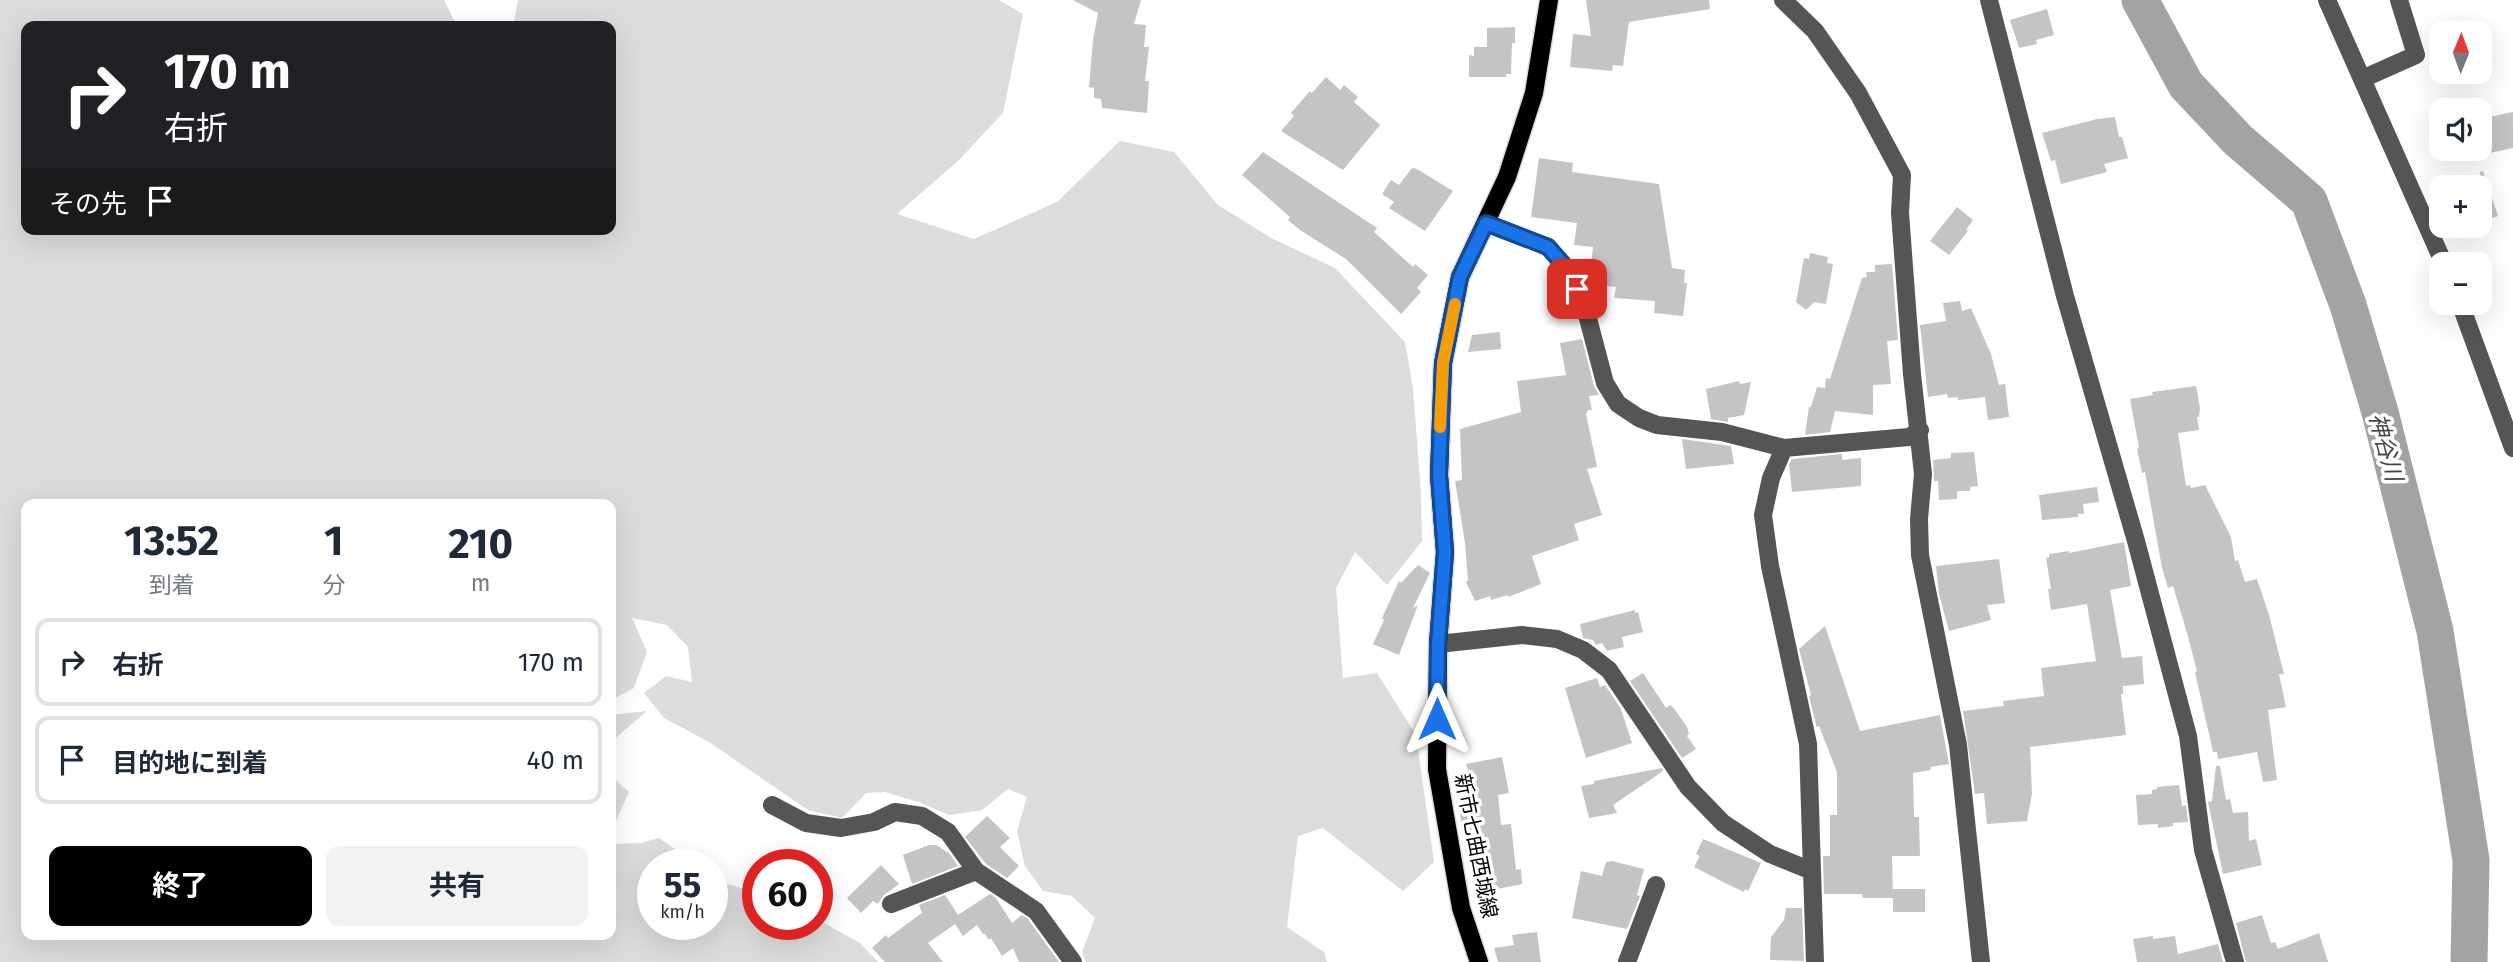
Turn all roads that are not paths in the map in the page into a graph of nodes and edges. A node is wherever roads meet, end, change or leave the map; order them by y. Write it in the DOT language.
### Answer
graph roads {
  1 [pos="1549,0"];
  2 [pos="1783,0"];
  3 [pos="1989,0"];
  4 [pos="2327,0"];
  5 [pos="2399,0"];
  6 [pos="2362,79"];
  7 [pos="1486,223"];
  8 [pos="2439,252"];
  9 [pos="2464,315"];
  10 [pos="1920,430"];
  11 [pos="1784,448"];
  12 [pos="2513,448"];
  13 [pos="1438,644"];
  14 [pos="772,805"];
  15 [pos="976,870"];
  16 [pos="1812,871"];
  17 [pos="1657,886"];
  18 [pos="891,904"];
  19 [pos="1073,962"];
  20 [pos="1479,962"];
  21 [pos="1627,962"];
  22 [pos="1815,962"];
  23 [pos="1981,962"];
  24 [pos="2235,962"];
  1 -- 7 [label="main road, 新市七曲西城線"];
  2 -- 10 [label="street"];
  3 -- 24 [label="street"];
  4 -- 6 [label="street"];
  5 -- 6 [label="street"];
  6 -- 8 [label="street"];
  7 -- 11 [label="street"];
  7 -- 13 [label="main road, 新市七曲西城線"];
  9 -- 12 [label="street"];
  10 -- 11 [label="street"];
  10 -- 23 [label="street"];
  11 -- 16 [label="street"];
  13 -- 16 [label="street"];
  13 -- 20 [label="main road, 新市七曲西城線"];
  14 -- 15 [label="street"];
  15 -- 18 [label="street"];
  15 -- 19 [label="street"];
  16 -- 22 [label="street"];
  17 -- 21 [label="street"];
}
